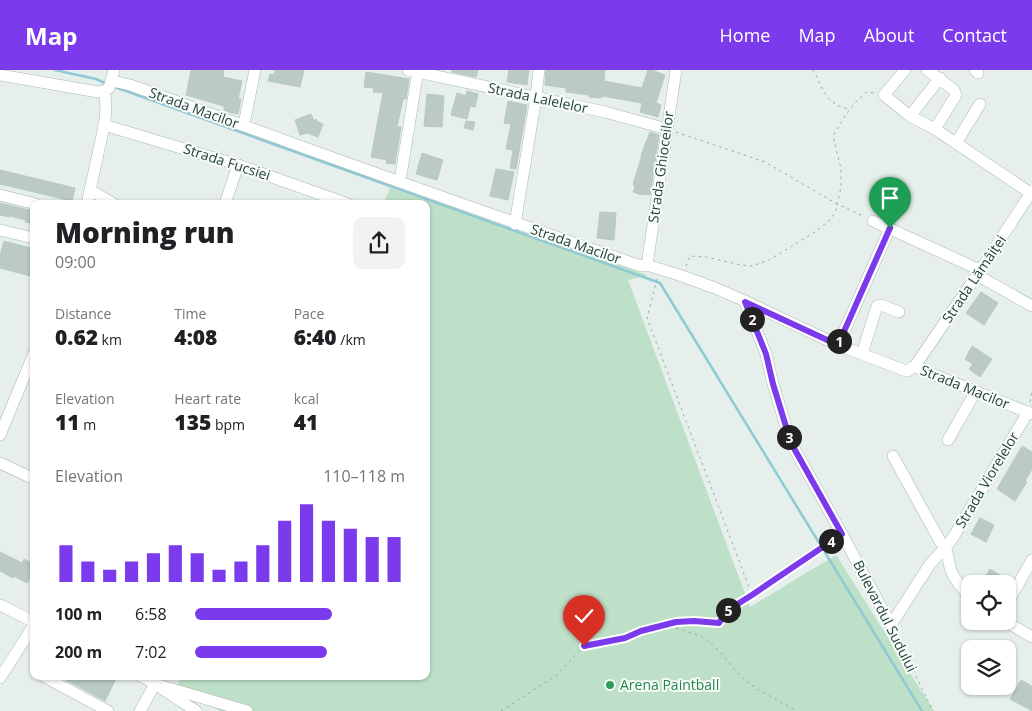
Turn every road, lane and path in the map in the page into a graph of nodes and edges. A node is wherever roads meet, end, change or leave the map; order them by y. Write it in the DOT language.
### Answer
graph roads {
  1 [pos="255,70"];
  2 [pos="539,70"];
  3 [pos="676,70"];
  4 [pos="812,70"];
  5 [pos="905,70"];
  6 [pos="927,70"];
  7 [pos="415,71"];
  8 [pos="0,75"];
  9 [pos="940,78"];
  10 [pos="110,83"];
  11 [pos="884,95"];
  12 [pos="536,97"];
  13 [pos="980,104"];
  14 [pos="849,109"];
  15 [pos="910,116"];
  16 [pos="104,125"];
  17 [pos="243,125"];
  18 [pos="667,129"];
  19 [pos="934,129"];
  20 [pos="956,143"];
  21 [pos="238,165"];
  22 [pos="400,181"];
  23 [pos="90,190"];
  24 [pos="1032,192"];
  25 [pos="0,195"];
  26 [pos="88,200"];
  27 [pos="107,200"];
  28 [pos="227,200"];
  29 [pos="337,200"];
  30 [pos="30,202"];
  31 [pos="837,204"];
  32 [pos="873,220"];
  33 [pos="515,224"];
  34 [pos="890,228"];
  35 [pos="0,230"];
  36 [pos="30,237"];
  37 [pos="647,265"];
  38 [pos="979,272"];
  39 [pos="682,276"];
  40 [pos="658,277"];
  41 [pos="745,302"];
  42 [pos="1032,306"];
  43 [pos="898,312"];
  44 [pos="838,345"];
  45 [pos="862,354"];
  46 [pos="30,363"];
  47 [pos="915,367"];
  48 [pos="1032,390"];
  49 [pos="976,392"];
  50 [pos="1030,413"];
  51 [pos="0,435"];
  52 [pos="948,440"];
  53 [pos="893,456"];
  54 [pos="0,463"];
  55 [pos="30,478"];
  56 [pos="842,534"];
  57 [pos="946,547"];
  58 [pos="1032,560"];
  59 [pos="961,587"];
  60 [pos="1016,588"];
  61 [pos="752,595"];
  62 [pos="0,605"];
  63 [pos="30,622"];
  64 [pos="891,625"];
  65 [pos="660,626"];
  66 [pos="1016,628"];
  67 [pos="30,630"];
  68 [pos="1032,638"];
  69 [pos="0,678"];
  70 [pos="50,680"];
  71 [pos="148,680"];
  72 [pos="155,684"];
  73 [pos="108,711"];
  74 [pos="140,711"];
  75 [pos="196,711"];
  76 [pos="247,711"];
  77 [pos="501,711"];
  78 [pos="797,711"];
  79 [pos="933,711"];
  1 -- 17 [label="street"];
  2 -- 12 [label="street"];
  3 -- 18 [label="street, Strada Ghioceilor"];
  4 -- 14 [label="path"];
  5 -- 11 [label="street"];
  6 -- 9 [label="street"];
  7 -- 12 [label="street, Strada Lalelelor"];
  7 -- 22 [label="street"];
  8 -- 10 [label="street, Strada Macilor"];
  9 -- 15 [label="street"];
  9 -- 19 [label="street"];
  10 -- 16 [label="street"];
  10 -- 17 [label="street, Strada Macilor"];
  11 -- 14 [label="path"];
  11 -- 15 [label="street"];
  12 -- 18 [label="street, Strada Lalelelor"];
  12 -- 33 [label="street"];
  13 -- 20 [label="street"];
  14 -- 31 [label="path"];
  15 -- 19 [label="street"];
  16 -- 21 [label="street, Strada Fucsiei"];
  16 -- 23 [label="street"];
  17 -- 22 [label="street, Strada Macilor"];
  18 -- 31 [label="path"];
  18 -- 37 [label="street, Strada Ghioceilor"];
  19 -- 20 [label="street"];
  20 -- 24 [label="street"];
  21 -- 28 [label="street"];
  21 -- 29 [label="street, Strada Fucsiei"];
  22 -- 33 [label="street, Strada Macilor"];
  23 -- 26 [label="street"];
  23 -- 27 [label="street"];
  24 -- 38 [label="street, Strada Lămâiței"];
  25 -- 30 [label="street"];
  31 -- 32 [label="path"];
  31 -- 39 [label="path"];
  32 -- 34 [label="street"];
  33 -- 37 [label="street, Strada Macilor"];
  34 -- 38 [label="street"];
  34 -- 44 [label="street"];
  35 -- 36 [label="street"];
  37 -- 39 [label="street, Strada Macilor"];
  38 -- 42 [label="street"];
  38 -- 47 [label="street, Strada Lămâiței"];
  39 -- 41 [label="street, Strada Macilor"];
  40 -- 61 [label="path"];
  41 -- 44 [label="street, Strada Macilor"];
  41 -- 56 [label="street, Bulevardul Sudului"];
  43 -- 45 [label="street"];
  44 -- 45 [label="street, Strada Macilor"];
  45 -- 47 [label="street, Strada Macilor"];
  46 -- 51 [label="street"];
  47 -- 49 [label="street, Strada Macilor"];
  48 -- 50 [label="path"];
  49 -- 50 [label="street, Strada Macilor"];
  49 -- 52 [label="street"];
  50 -- 57 [label="street, Strada Viorelelor"];
  53 -- 57 [label="street"];
  54 -- 55 [label="street"];
  56 -- 61 [label="path"];
  56 -- 64 [label="street, Bulevardul Sudului"];
  57 -- 59 [label="street"];
  57 -- 64 [label="street, Strada Viorelelor"];
  58 -- 60 [label="street"];
  61 -- 65 [label="path"];
  62 -- 63 [label="street"];
  64 -- 79 [label="path, Bulevardul Sudului"];
  65 -- 77 [label="path"];
  65 -- 78 [label="path"];
  66 -- 68 [label="street"];
  67 -- 69 [label="street"];
  70 -- 73 [label="street"];
  71 -- 72 [label="street"];
  72 -- 74 [label="street"];
  72 -- 75 [label="street"];
  72 -- 76 [label="street"];
}
